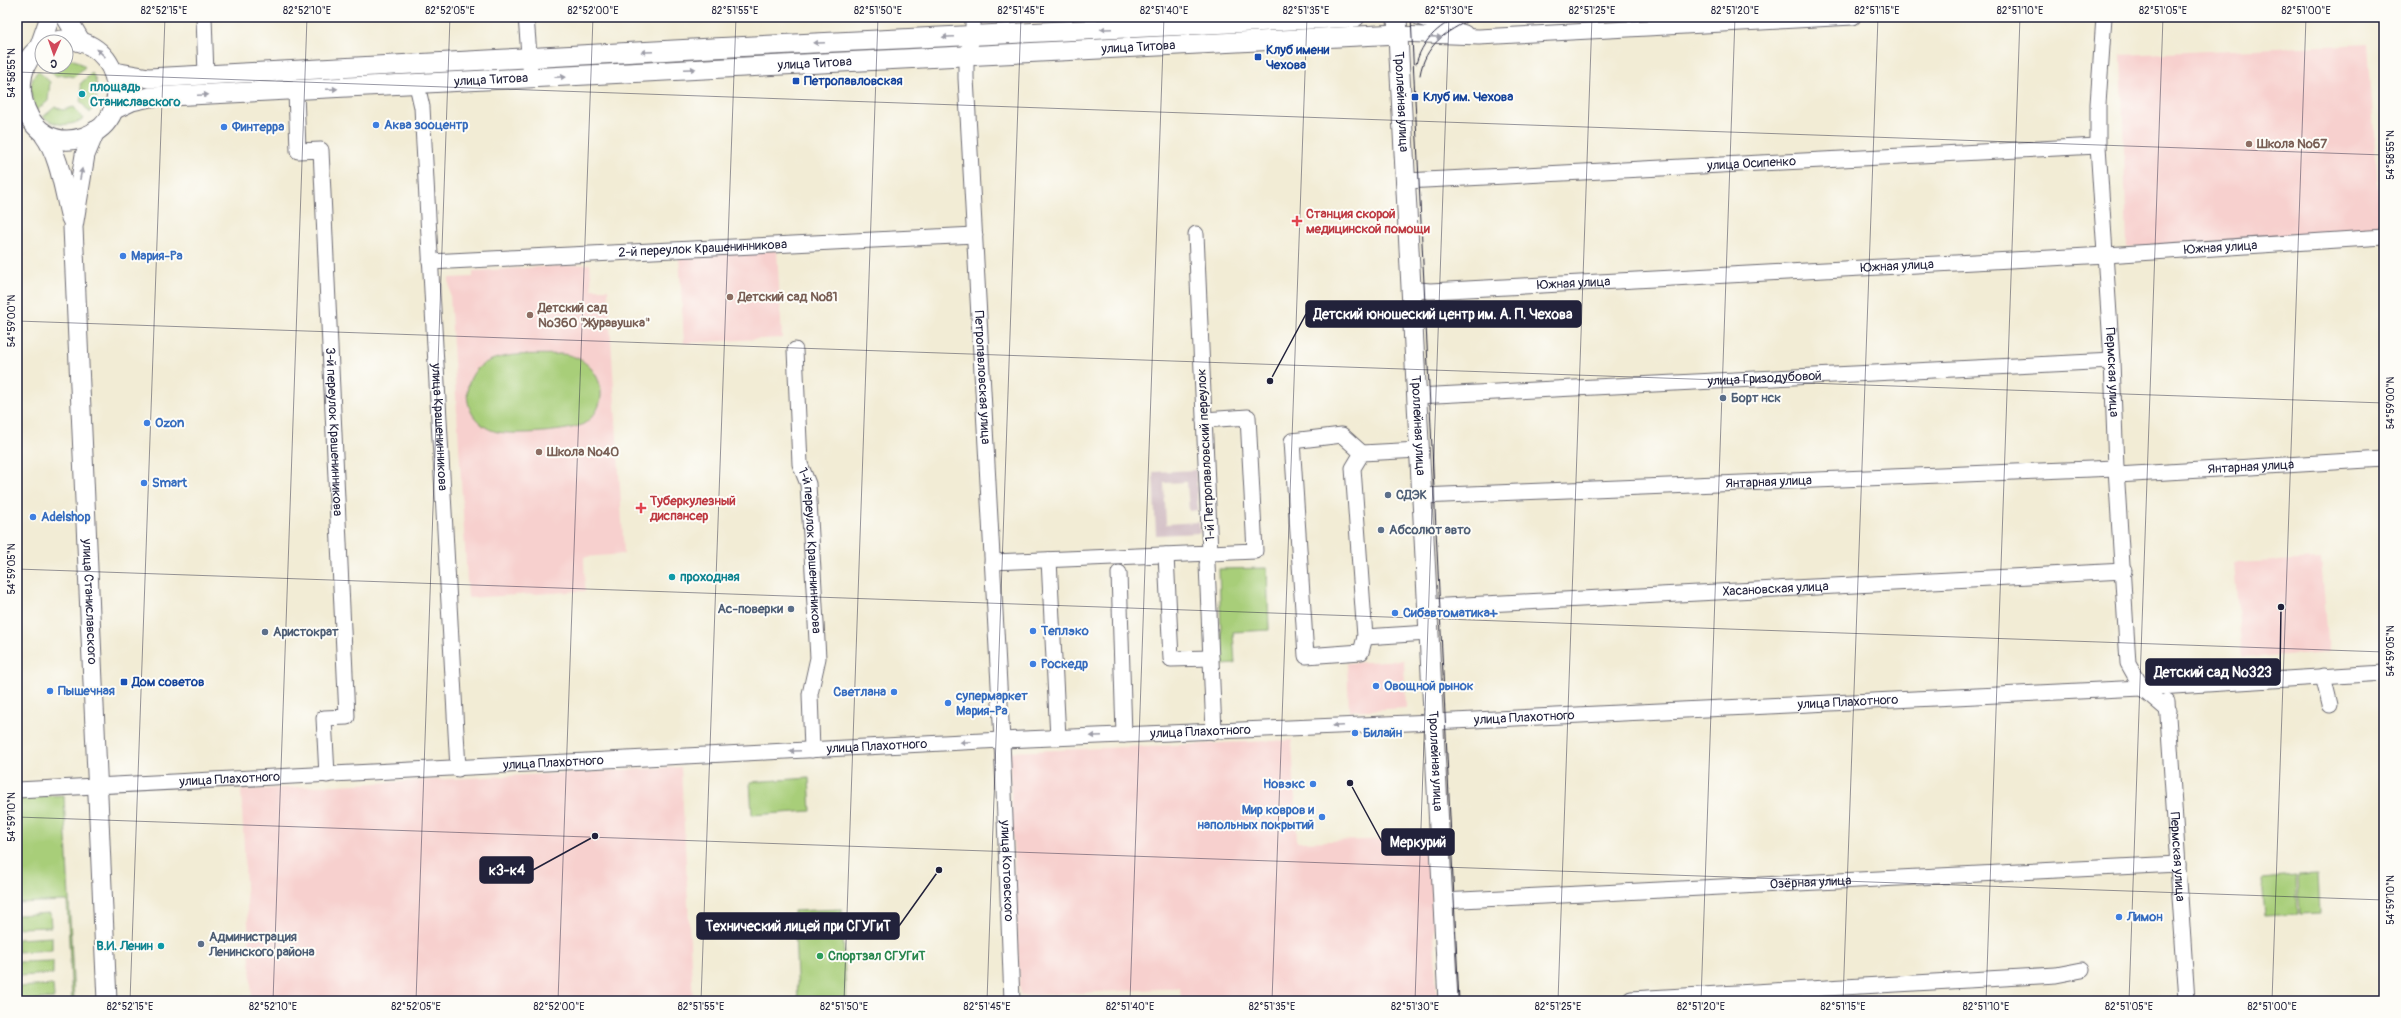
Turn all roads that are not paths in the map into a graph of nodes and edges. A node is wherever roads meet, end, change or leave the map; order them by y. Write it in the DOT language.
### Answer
graph roads {
  1 [pos="50,17"];
  2 [pos="66,17"];
  3 [pos="204,17"];
  4 [pos="526,17"];
  5 [pos="973,17"];
  6 [pos="1355,17"];
  7 [pos="1418,17"];
  8 [pos="1853,17"];
  9 [pos="2104,17"];
  10 [pos="1397,26"];
  11 [pos="46,34"];
  12 [pos="973,36"];
  13 [pos="1479,37"];
  14 [pos="74,41"];
  15 [pos="81,42"];
  16 [pos="34,53"];
  17 [pos="966,58"];
  18 [pos="530,59"];
  19 [pos="114,72"];
  20 [pos="18,73"];
  21 [pos="206,75"];
  22 [pos="531,78"];
  23 [pos="417,85"];
  24 [pos="296,90"];
  25 [pos="113,110"];
  26 [pos="21,115"];
  27 [pos="95,131"];
  28 [pos="44,135"];
  29 [pos="2098,146"];
  30 [pos="1405,181"];
  31 [pos="73,227"];
  32 [pos="1196,234"];
  33 [pos="975,235"];
  34 [pos="2384,237"];
  35 [pos="2106,254"];
  36 [pos="430,262"];
  37 [pos="1410,288"];
  38 [pos="795,350"];
  39 [pos="2112,361"];
  40 [pos="1416,396"];
  41 [pos="1204,420"];
  42 [pos="1419,450"];
  43 [pos="1362,453"];
  44 [pos="2384,459"];
  45 [pos="2117,471"];
  46 [pos="1421,496"];
  47 [pos="1166,555"];
  48 [pos="1209,559"];
  49 [pos="1049,560"];
  50 [pos="992,562"];
  51 [pos="2124,571"];
  52 [pos="1120,574"];
  53 [pos="1427,607"];
  54 [pos="1428,633"];
  55 [pos="1365,637"];
  56 [pos="1211,658"];
  57 [pos="2384,673"];
  58 [pos="2323,676"];
  59 [pos="2163,686"];
  60 [pos="2142,688"];
  61 [pos="2330,705"];
  62 [pos="2169,711"];
  63 [pos="1433,722"];
  64 [pos="1214,732"];
  65 [pos="1124,735"];
  66 [pos="1058,738"];
  67 [pos="1002,740"];
  68 [pos="812,750"];
  69 [pos="458,769"];
  70 [pos="327,775"];
  71 [pos="99,786"];
  72 [pos="17,790"];
  73 [pos="2178,864"];
  74 [pos="1442,901"];
  75 [pos="2082,970"];
  76 [pos="107,1001"];
  77 [pos="1012,1001"];
  78 [pos="1448,1001"];
  79 [pos="1629,1001"];
  80 [pos="2187,1001"];
  1 -- 11 [label="main road"];
  2 -- 15 [label="main road"];
  3 -- 21 [label="street"];
  4 -- 18 [label="street"];
  5 -- 12 [label="street, Петропавловская улица"];
  6 -- 12 [label="main road, улица Титова, one-way"];
  7 -- 13 [label="street, улица Титова"];
  8 -- 13 [label="street, улица Титова"];
  9 -- 29 [label="street, Пермская улица"];
  10 -- 13 [label="street, улица Титова, one-way"];
  10 -- 17 [label="main road, улица Титова"];
  10 -- 30 [label="main road, Троллейная улица"];
  12 -- 17 [label="street, Петропавловская улица"];
  12 -- 18 [label="main road, улица Титова, one-way"];
  14 -- 15 [label="main road"];
  19 -- 15 [label="main road, one-way"];
  16 -- 20 [label="main road"];
  22 -- 17 [label="main road, улица Титова, one-way"];
  17 -- 33 [label="street, Петропавловская улица"];
  18 -- 21 [label="main road, улица Титова"];
  18 -- 22 [label="street"];
  19 -- 21 [label="main road, улица Титова"];
  19 -- 25 [label="main road"];
  20 -- 26 [label="main road"];
  22 -- 23 [label="main road, улица Титова"];
  24 -- 23 [label="main road, улица Титова, one-way"];
  23 -- 36 [label="street, улица Крашенинникова"];
  25 -- 24 [label="main road, улица Титова, one-way"];
  24 -- 70 [label="street, 3-й переулок Крашенинникова"];
  25 -- 27 [label="main road"];
  26 -- 28 [label="main road"];
  27 -- 28 [label="main road"];
  31 -- 27 [label="main road, one-way"];
  28 -- 31 [label="main road"];
  29 -- 30 [label="street, улица Осипенко"];
  29 -- 35 [label="street, Пермская улица"];
  30 -- 37 [label="main road, Троллейная улица"];
  31 -- 71 [label="main road, улица Станиславского"];
  32 -- 41 [label="street, 1-й Петропавловский переулок"];
  33 -- 36 [label="street, 2-й переулок Крашенинникова"];
  33 -- 50 [label="street, Петропавловская улица"];
  34 -- 35 [label="street, Южная улица"];
  35 -- 37 [label="street, Южная улица"];
  35 -- 39 [label="street, Пермская улица"];
  36 -- 69 [label="street, улица Крашенинникова"];
  37 -- 40 [label="main road, Троллейная улица"];
  38 -- 68 [label="street, 1-й переулок Крашенинникова"];
  39 -- 40 [label="street, улица Гризодубовой"];
  39 -- 45 [label="street, Пермская улица"];
  40 -- 42 [label="main road, Троллейная улица"];
  41 -- 48 [label="street, 1-й Петропавловский переулок"];
  41 -- 48 [label="street"];
  42 -- 43 [label="street"];
  42 -- 46 [label="main road, Троллейная улица"];
  43 -- 55 [label="street"];
  43 -- 55 [label="street"];
  44 -- 45 [label="street, Янтарная улица"];
  45 -- 46 [label="street, Янтарная улица"];
  45 -- 51 [label="street, Пермская улица"];
  46 -- 53 [label="main road, Троллейная улица"];
  47 -- 48 [label="street, 1-й Петропавловский переулок"];
  47 -- 49 [label="street, 1-й Петропавловский переулок"];
  47 -- 56 [label="street"];
  48 -- 56 [label="street, 1-й Петропавловский переулок"];
  49 -- 50 [label="street, 1-й Петропавловский переулок"];
  49 -- 66 [label="street"];
  50 -- 67 [label="street, Петропавловская улица"];
  51 -- 53 [label="street, Хасановская улица"];
  51 -- 60 [label="street, Пермская улица"];
  52 -- 65 [label="street"];
  53 -- 54 [label="main road, Троллейная улица"];
  54 -- 55 [label="street"];
  54 -- 63 [label="main road, Троллейная улица"];
  56 -- 64 [label="street, 1-й Петропавловский переулок"];
  57 -- 58 [label="street, улица Плахотного"];
  58 -- 59 [label="street, улица Плахотного"];
  58 -- 61 [label="street"];
  59 -- 60 [label="street, улица Плахотного"];
  59 -- 62 [label="street, Пермская улица"];
  60 -- 62 [label="street, Пермская улица"];
  60 -- 63 [label="street, улица Плахотного"];
  62 -- 73 [label="street, Пермская улица"];
  63 -- 64 [label="street, улица Плахотного, one-way"];
  63 -- 74 [label="main road, Троллейная улица"];
  64 -- 65 [label="street, улица Плахотного"];
  65 -- 66 [label="street, улица Плахотного, one-way"];
  66 -- 67 [label="street, улица Плахотного"];
  67 -- 68 [label="street, улица Плахотного, one-way"];
  67 -- 77 [label="street, улица Котовского"];
  68 -- 69 [label="street, улица Плахотного, one-way"];
  69 -- 70 [label="street, улица Плахотного"];
  70 -- 71 [label="street, улица Плахотного"];
  71 -- 72 [label="street, улица Плахотного"];
  71 -- 76 [label="main road, улица Станиславского"];
  73 -- 74 [label="street, Озёрная улица"];
  73 -- 80 [label="street, Пермская улица"];
  74 -- 78 [label="main road, Троллейная улица"];
  75 -- 79 [label="street"];
}
